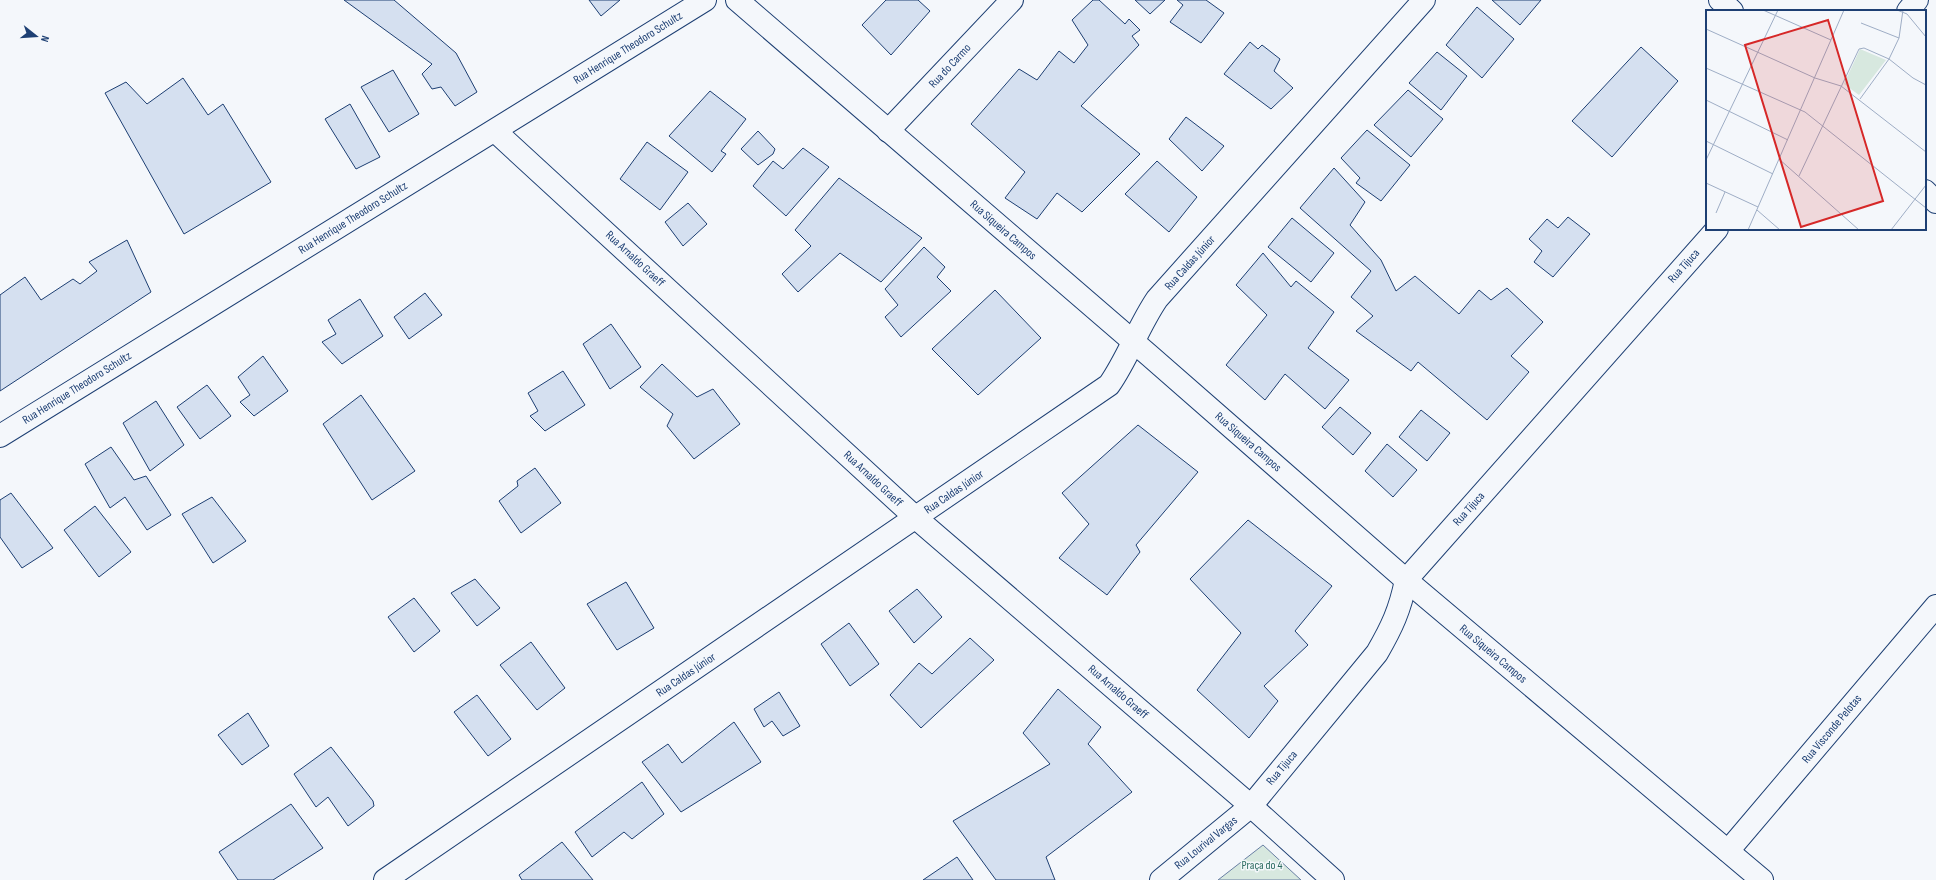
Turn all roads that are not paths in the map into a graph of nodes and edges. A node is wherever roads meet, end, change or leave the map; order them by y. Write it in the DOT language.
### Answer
graph roads {
  1 [pos="705,0"];
  2 [pos="737,0"];
  3 [pos="1012,0"];
  4 [pos="1424,0"];
  5 [pos="1720,0"];
  6 [pos="1917,0"];
  7 [pos="1731,10"];
  8 [pos="1909,10"];
  9 [pos="495,131"];
  10 [pos="888,131"];
  11 [pos="1926,193"];
  12 [pos="1936,202"];
  13 [pos="1716,230"];
  14 [pos="1132,341"];
  15 [pos="0,436"];
  16 [pos="916,518"];
  17 [pos="1406,580"];
  18 [pos="1936,606"];
  19 [pos="1251,806"];
  20 [pos="1728,851"];
  21 [pos="385,880"];
  22 [pos="1161,880"];
  23 [pos="1333,880"];
  24 [pos="1762,880"];
  1 -- 9 [label="street, Rua Henrique Theodoro Schultz"];
  2 -- 10 [label="street, Rua Siqueira Campos"];
  3 -- 10 [label="street, Rua do Carmo"];
  4 -- 14 [label="street, Rua Caldas Júnior"];
  5 -- 7 [label="street"];
  6 -- 8 [label="street"];
  9 -- 15 [label="street, Rua Henrique Theodoro Schultz"];
  9 -- 16 [label="street, Rua Arnaldo Graeff"];
  10 -- 14 [label="street, Rua Siqueira Campos"];
  11 -- 12 [label="street"];
  13 -- 17 [label="street, Rua Tijuca"];
  14 -- 16 [label="street, Rua Caldas Júnior"];
  14 -- 17 [label="street, Rua Siqueira Campos"];
  16 -- 19 [label="street, Rua Arnaldo Graeff"];
  16 -- 21 [label="street, Rua Caldas Júnior"];
  17 -- 19 [label="street, Rua Tijuca"];
  17 -- 20 [label="street, Rua Siqueira Campos"];
  18 -- 20 [label="street, Rua Visconde Pelotas"];
  19 -- 22 [label="street, Rua Lourival Vargas"];
  19 -- 23 [label="street, Rua Arnaldo Graeff"];
  20 -- 24 [label="street, Rua Siqueira Campos"];
}
